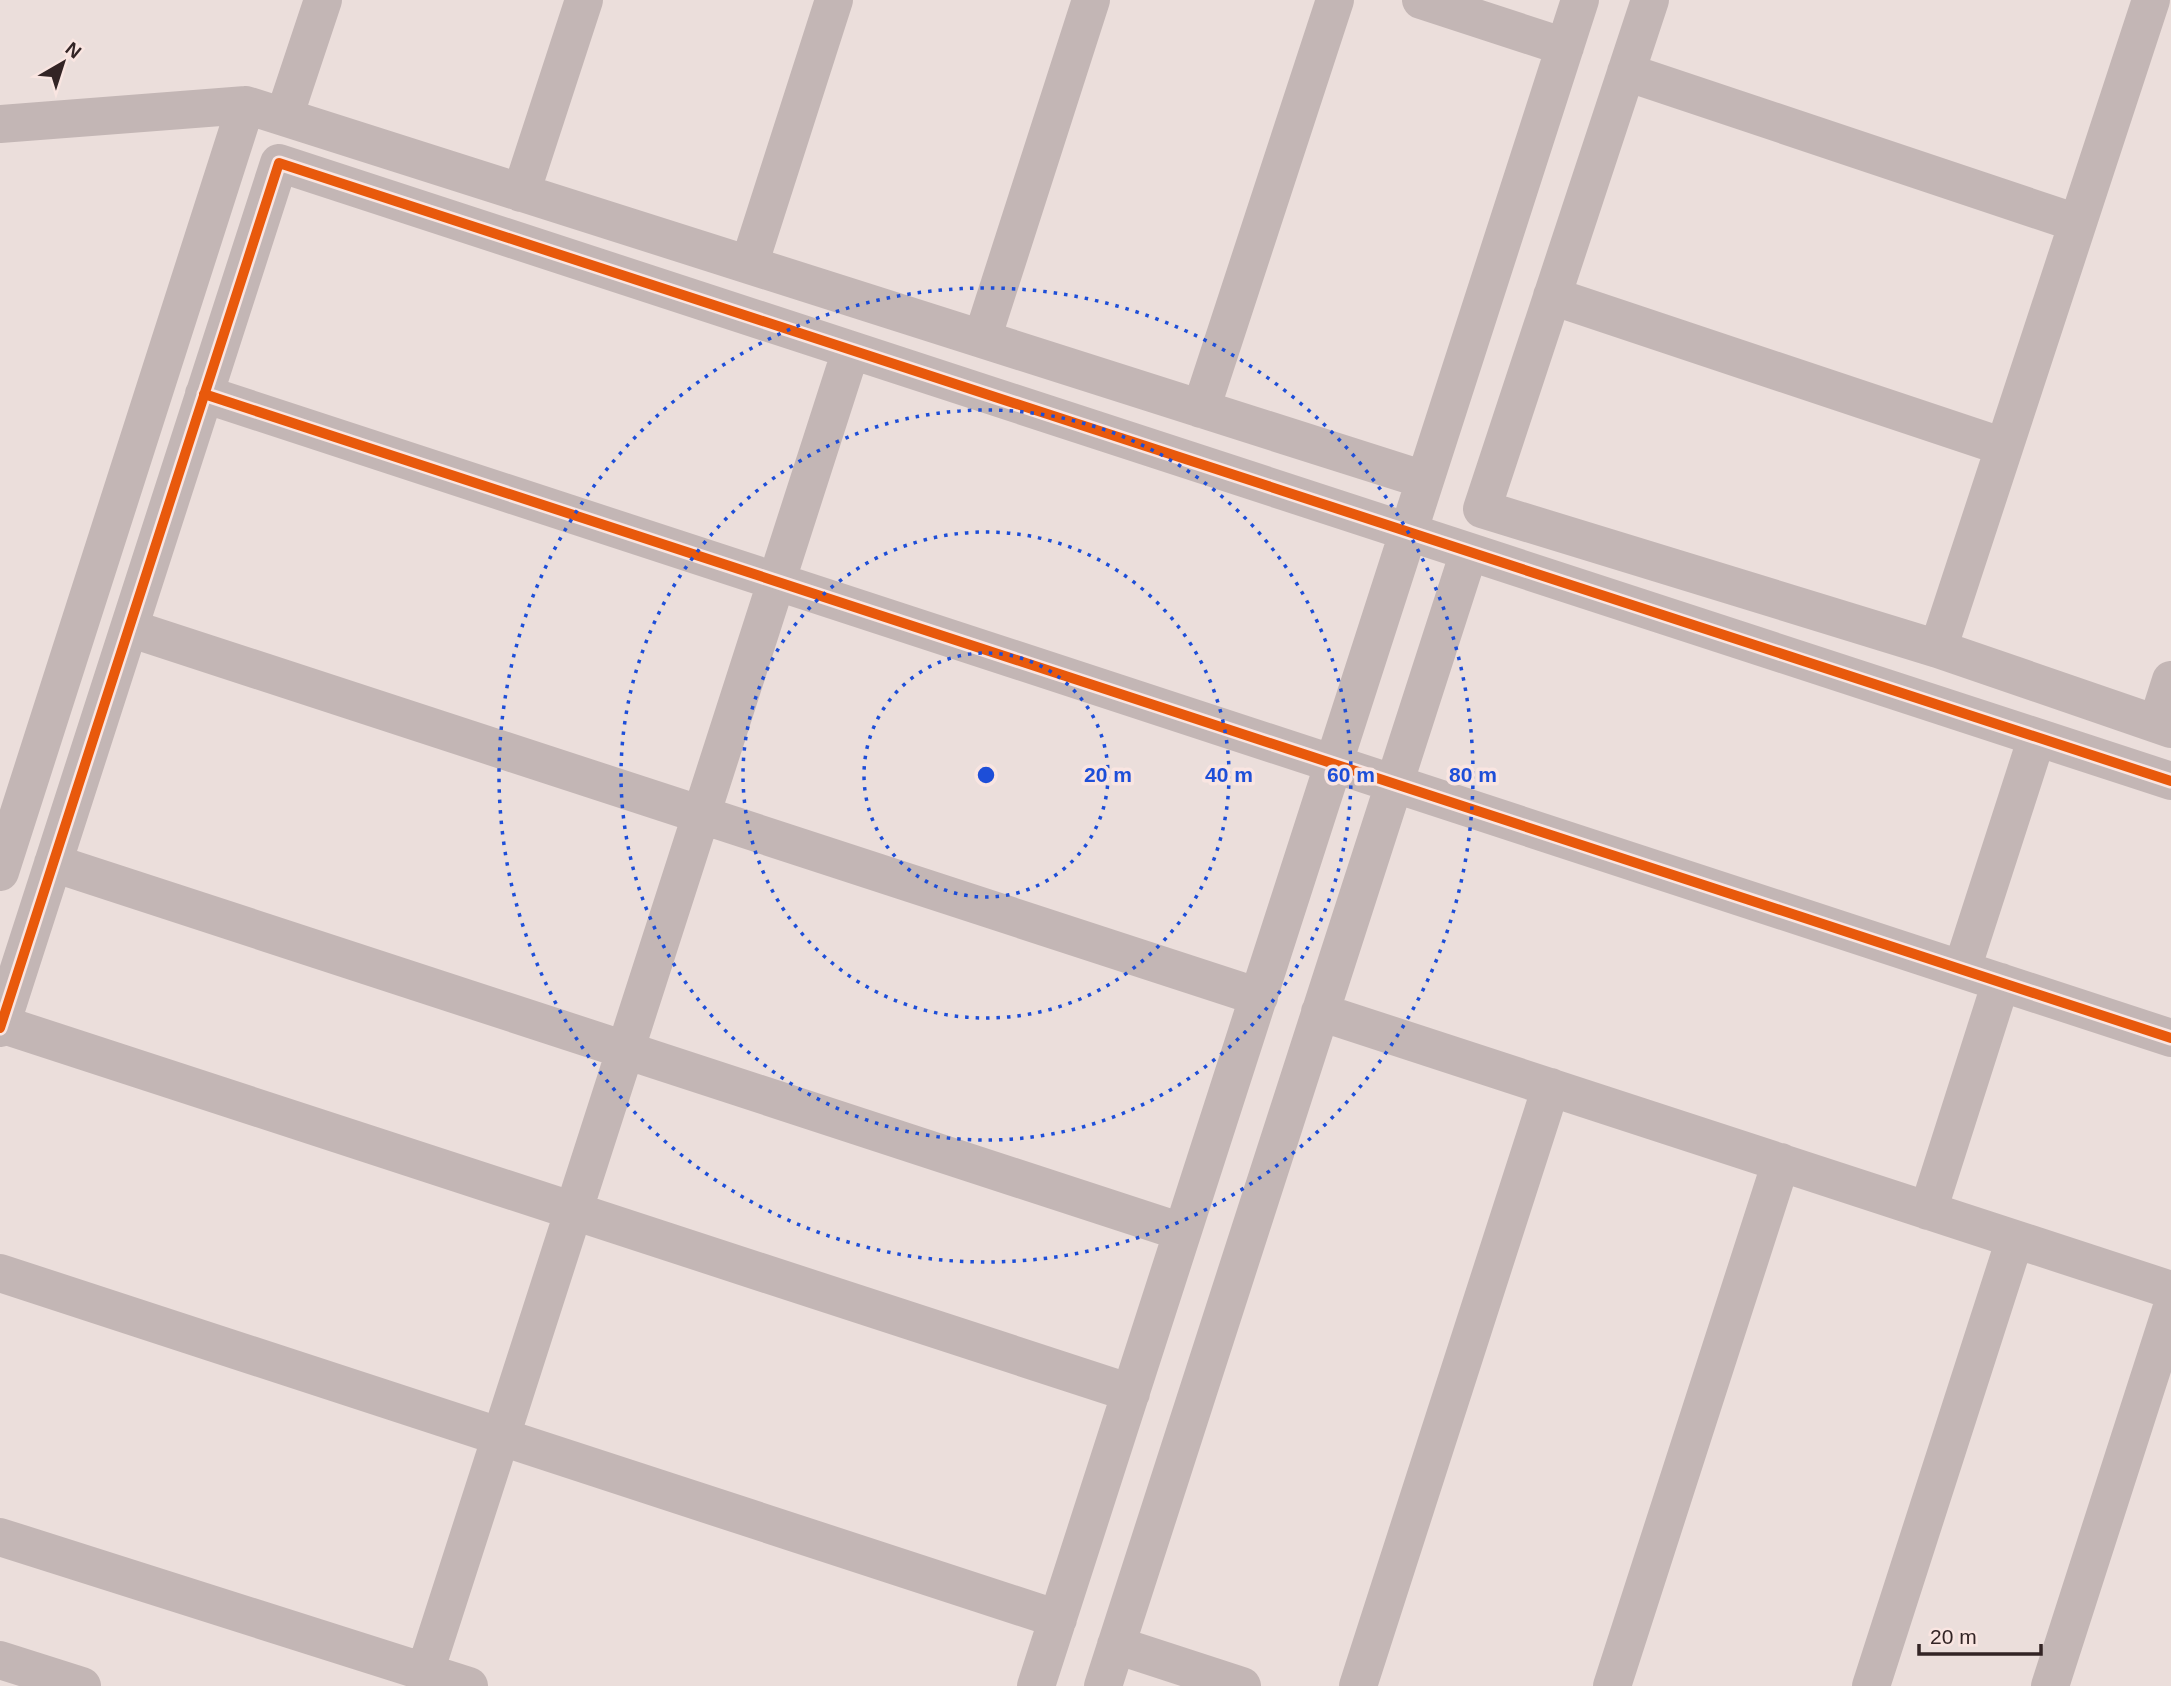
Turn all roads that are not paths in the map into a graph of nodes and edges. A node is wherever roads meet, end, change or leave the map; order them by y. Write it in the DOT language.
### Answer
graph roads {
  1 [pos="323,0"];
  2 [pos="584,0"];
  3 [pos="834,0"];
  4 [pos="1091,0"];
  5 [pos="1335,0"];
  6 [pos="1421,0"];
  7 [pos="1580,0"];
  8 [pos="1650,0"];
  9 [pos="2151,0"];
  10 [pos="2162,0"];
  11 [pos="2171,3"];
  12 [pos="1564,47"];
  13 [pos="1626,72"];
  14 [pos="246,105"];
  15 [pos="284,117"];
  16 [pos="0,124"];
  17 [pos="521,192"];
  18 [pos="2077,223"];
  19 [pos="749,265"];
  20 [pos="1552,296"];
  21 [pos="982,339"];
  22 [pos="851,349"];
  23 [pos="204,394"];
  24 [pos="1201,409"];
  25 [pos="2004,447"];
  26 [pos="1425,480"];
  27 [pos="1408,532"];
  28 [pos="1469,552"];
  29 [pos="776,581"];
  30 [pos="129,628"];
  31 [pos="1938,649"];
  32 [pos="2171,680"];
  33 [pos="2164,726"];
  34 [pos="2037,737"];
  35 [pos="1334,764"];
  36 [pos="2171,781"];
  37 [pos="1394,783"];
  38 [pos="701,815"];
  39 [pos="53,863"];
  40 [pos="0,872"];
  41 [pos="1962,969"];
  42 [pos="2001,982"];
  43 [pos="1259,997"];
  44 [pos="1320,1012"];
  45 [pos="1,1026"];
  46 [pos="2171,1038"];
  47 [pos="625,1050"];
  48 [pos="1551,1087"];
  49 [pos="1781,1163"];
  50 [pos="573,1211"];
  51 [pos="1928,1211"];
  52 [pos="1182,1232"];
  53 [pos="2015,1239"];
  54 [pos="0,1273"];
  55 [pos="2171,1290"];
  56 [pos="2171,1310"];
  57 [pos="1131,1393"];
  58 [pos="500,1437"];
  59 [pos="0,1537"];
  60 [pos="1058,1619"];
  61 [pos="1116,1645"];
  62 [pos="0,1660"];
  63 [pos="425,1672"];
  64 [pos="37,1679"];
  65 [pos="82,1686"];
  66 [pos="469,1686"];
  67 [pos="1036,1686"];
  68 [pos="1103,1686"];
  69 [pos="1242,1686"];
  70 [pos="1358,1686"];
  71 [pos="1612,1686"];
  72 [pos="1871,1686"];
  73 [pos="2050,1686"];
  1 -- 15 [label="street"];
  2 -- 17 [label="street"];
  3 -- 19 [label="street"];
  4 -- 21 [label="street"];
  5 -- 24 [label="street"];
  6 -- 12 [label="street"];
  7 -- 12 [label="street"];
  8 -- 13 [label="street"];
  9 -- 18 [label="street"];
  10 -- 11 [label="street"];
  12 -- 26 [label="street"];
  13 -- 18 [label="street"];
  13 -- 20 [label="street"];
  14 -- 15 [label="street"];
  14 -- 16 [label="street"];
  14 -- 40 [label="street"];
  15 -- 17 [label="street"];
  17 -- 19 [label="street"];
  18 -- 25 [label="street"];
  19 -- 21 [label="street"];
  20 -- 25 [label="street"];
  20 -- 31 [label="street"];
  21 -- 24 [label="street"];
  22 -- 23 [label="street"];
  22 -- 27 [label="street"];
  22 -- 29 [label="street"];
  23 -- 29 [label="street"];
  23 -- 30 [label="street"];
  24 -- 26 [label="street"];
  25 -- 31 [label="street"];
  26 -- 27 [label="street"];
  27 -- 28 [label="street"];
  27 -- 35 [label="street"];
  28 -- 34 [label="street"];
  28 -- 37 [label="street"];
  29 -- 35 [label="street"];
  29 -- 38 [label="street"];
  30 -- 38 [label="street"];
  30 -- 39 [label="street"];
  31 -- 33 [label="street"];
  32 -- 33 [label="street"];
  34 -- 36 [label="street"];
  34 -- 41 [label="street"];
  35 -- 37 [label="street"];
  35 -- 43 [label="street"];
  37 -- 41 [label="street"];
  37 -- 44 [label="street"];
  38 -- 43 [label="street"];
  38 -- 47 [label="street"];
  39 -- 45 [label="street"];
  39 -- 47 [label="street"];
  41 -- 42 [label="street"];
  42 -- 46 [label="street"];
  42 -- 51 [label="street"];
  43 -- 52 [label="street"];
  44 -- 48 [label="street"];
  44 -- 61 [label="street"];
  45 -- 50 [label="street"];
  47 -- 50 [label="street"];
  47 -- 52 [label="street"];
  48 -- 49 [label="street"];
  48 -- 70 [label="street"];
  49 -- 51 [label="street"];
  49 -- 71 [label="street"];
  50 -- 57 [label="street"];
  50 -- 58 [label="street"];
  51 -- 53 [label="street"];
  52 -- 57 [label="street"];
  53 -- 55 [label="street"];
  53 -- 72 [label="street"];
  54 -- 58 [label="street"];
  56 -- 73 [label="street"];
  57 -- 60 [label="street"];
  58 -- 60 [label="street"];
  58 -- 63 [label="street"];
  59 -- 63 [label="street"];
  60 -- 67 [label="street"];
  61 -- 68 [label="street"];
  61 -- 69 [label="street"];
  62 -- 64 [label="street"];
  63 -- 66 [label="street"];
  64 -- 65 [label="street"];
}
